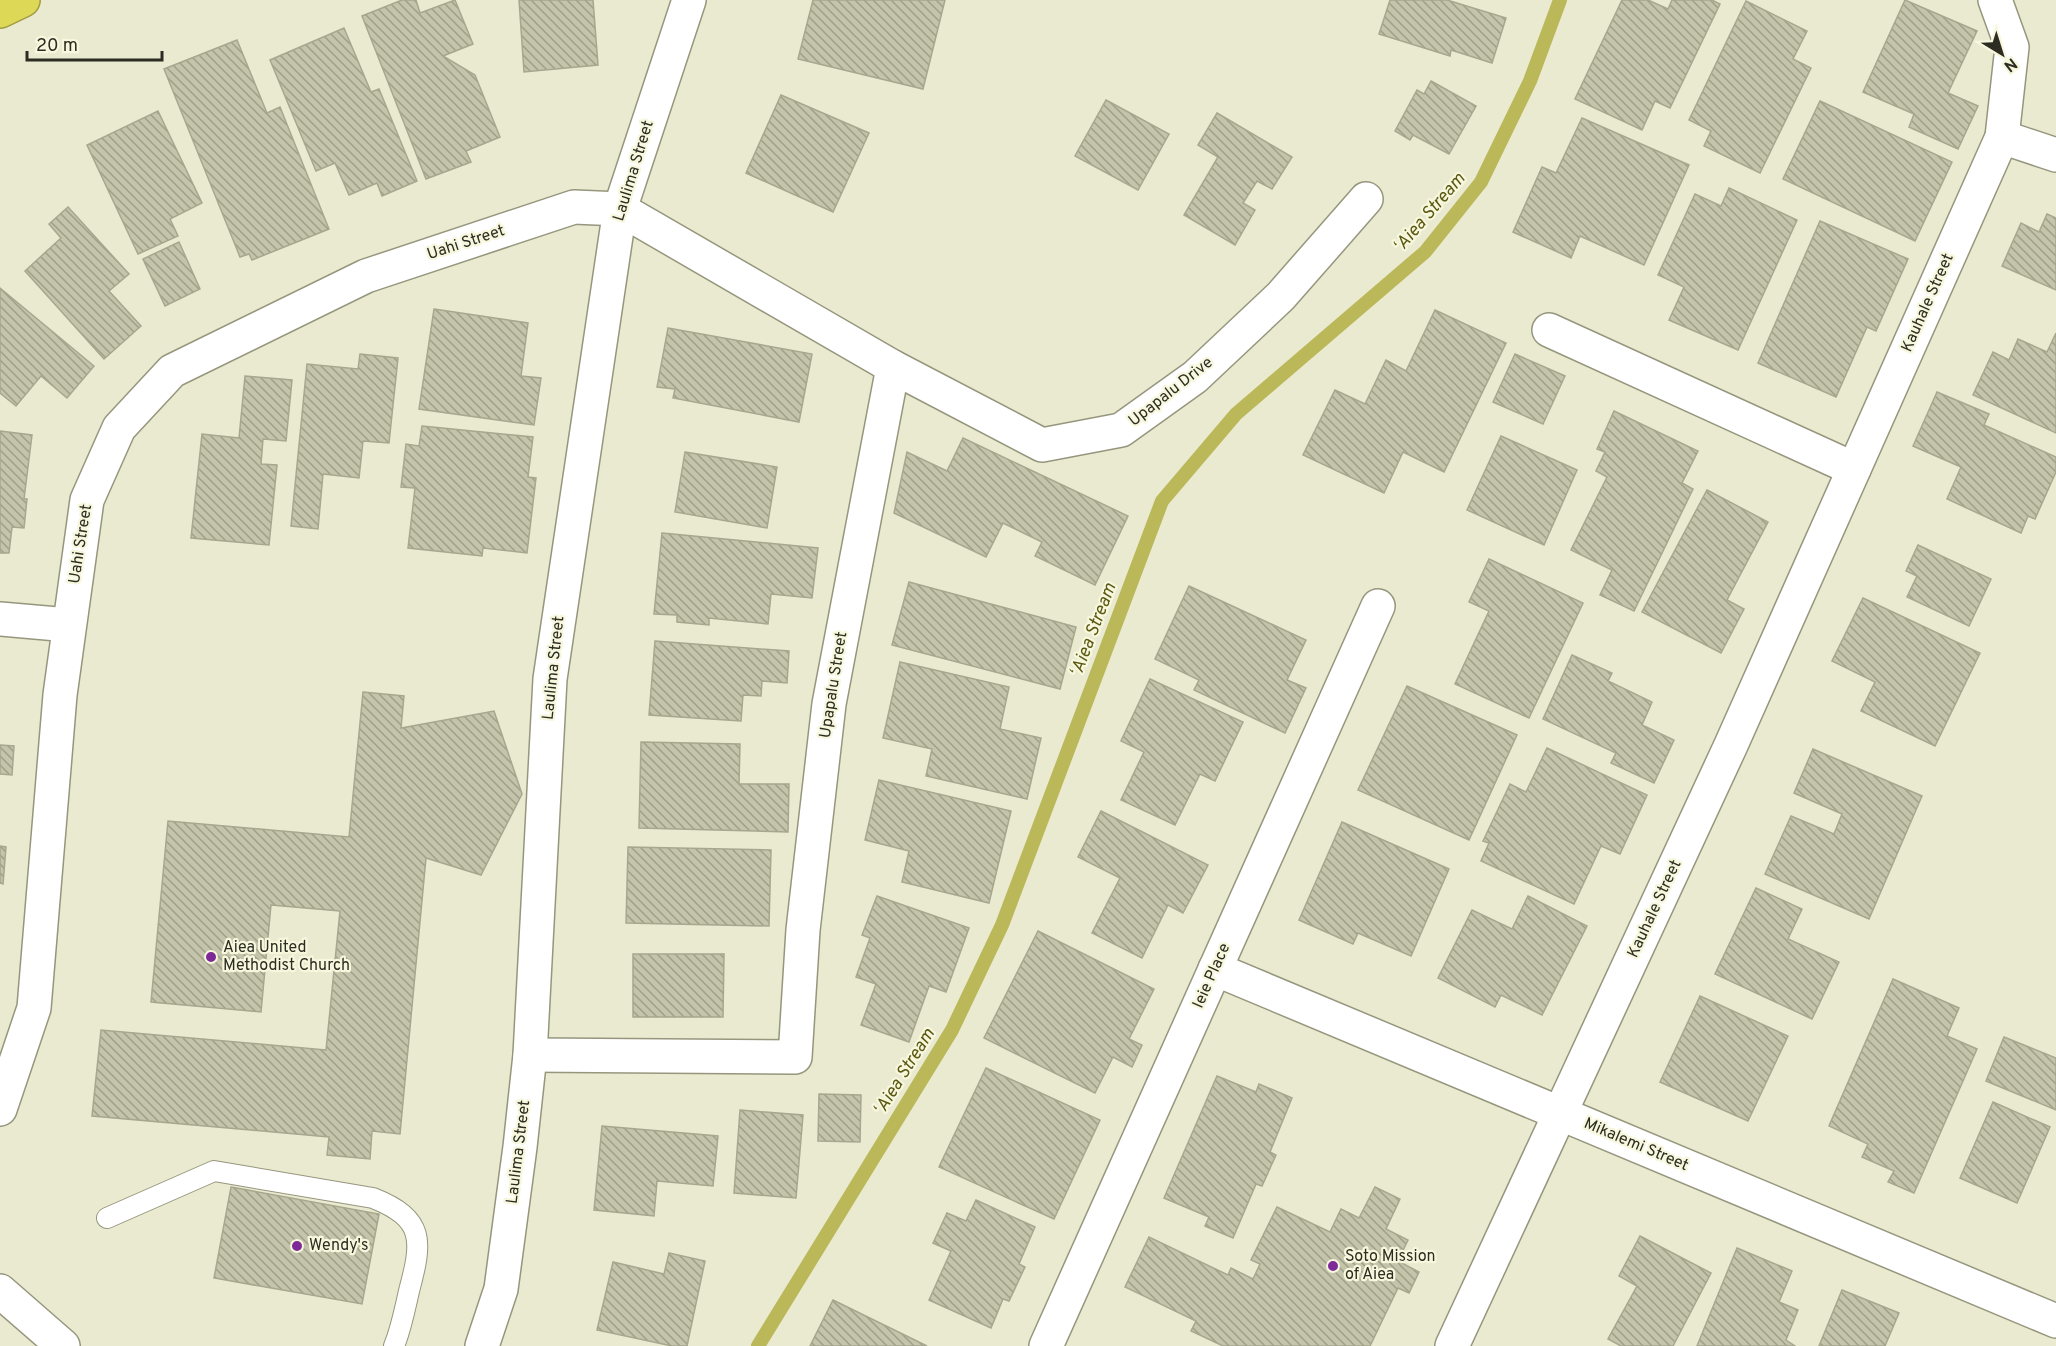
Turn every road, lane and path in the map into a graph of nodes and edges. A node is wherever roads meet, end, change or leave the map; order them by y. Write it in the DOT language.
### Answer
graph roads {
  1 [pos="23,0"];
  2 [pos="688,0"];
  3 [pos="1995,0"];
  4 [pos="0,11"];
  5 [pos="2002,137"];
  6 [pos="2056,155"];
  7 [pos="1366,199"];
  8 [pos="620,209"];
  9 [pos="1549,330"];
  10 [pos="893,367"];
  11 [pos="1854,469"];
  12 [pos="1378,606"];
  13 [pos="0,618"];
  14 [pos="69,625"];
  15 [pos="1215,969"];
  16 [pos="530,1055"];
  17 [pos="0,1109"];
  18 [pos="1560,1113"];
  19 [pos="107,1218"];
  20 [pos="0,1291"];
  21 [pos="2056,1321"];
  22 [pos="63,1346"];
  23 [pos="394,1346"];
  24 [pos="482,1346"];
  25 [pos="1046,1346"];
  26 [pos="1452,1346"];
  1 -- 4 [label="highway"];
  2 -- 8 [label="street, Laulima Street"];
  3 -- 5 [label="street, Kauhale Street"];
  5 -- 6 [label="street"];
  5 -- 11 [label="street, Kauhale Street"];
  7 -- 10 [label="street, Upapalu Drive"];
  8 -- 10 [label="street"];
  8 -- 14 [label="street, Uahi Street"];
  8 -- 16 [label="street, Laulima Street"];
  9 -- 11 [label="street"];
  10 -- 16 [label="street, Upapalu Street"];
  11 -- 18 [label="street, Kauhale Street"];
  12 -- 15 [label="street, Ieie Place"];
  13 -- 14 [label="street"];
  14 -- 17 [label="street, Uahi Street"];
  15 -- 18 [label="street, Mikalemi Street"];
  15 -- 25 [label="street, Ieie Place"];
  16 -- 24 [label="street, Laulima Street"];
  18 -- 21 [label="street, Mikalemi Street"];
  18 -- 26 [label="street, Kauhale Street"];
  19 -- 23 [label="lane"];
  20 -- 22 [label="street"];
}
